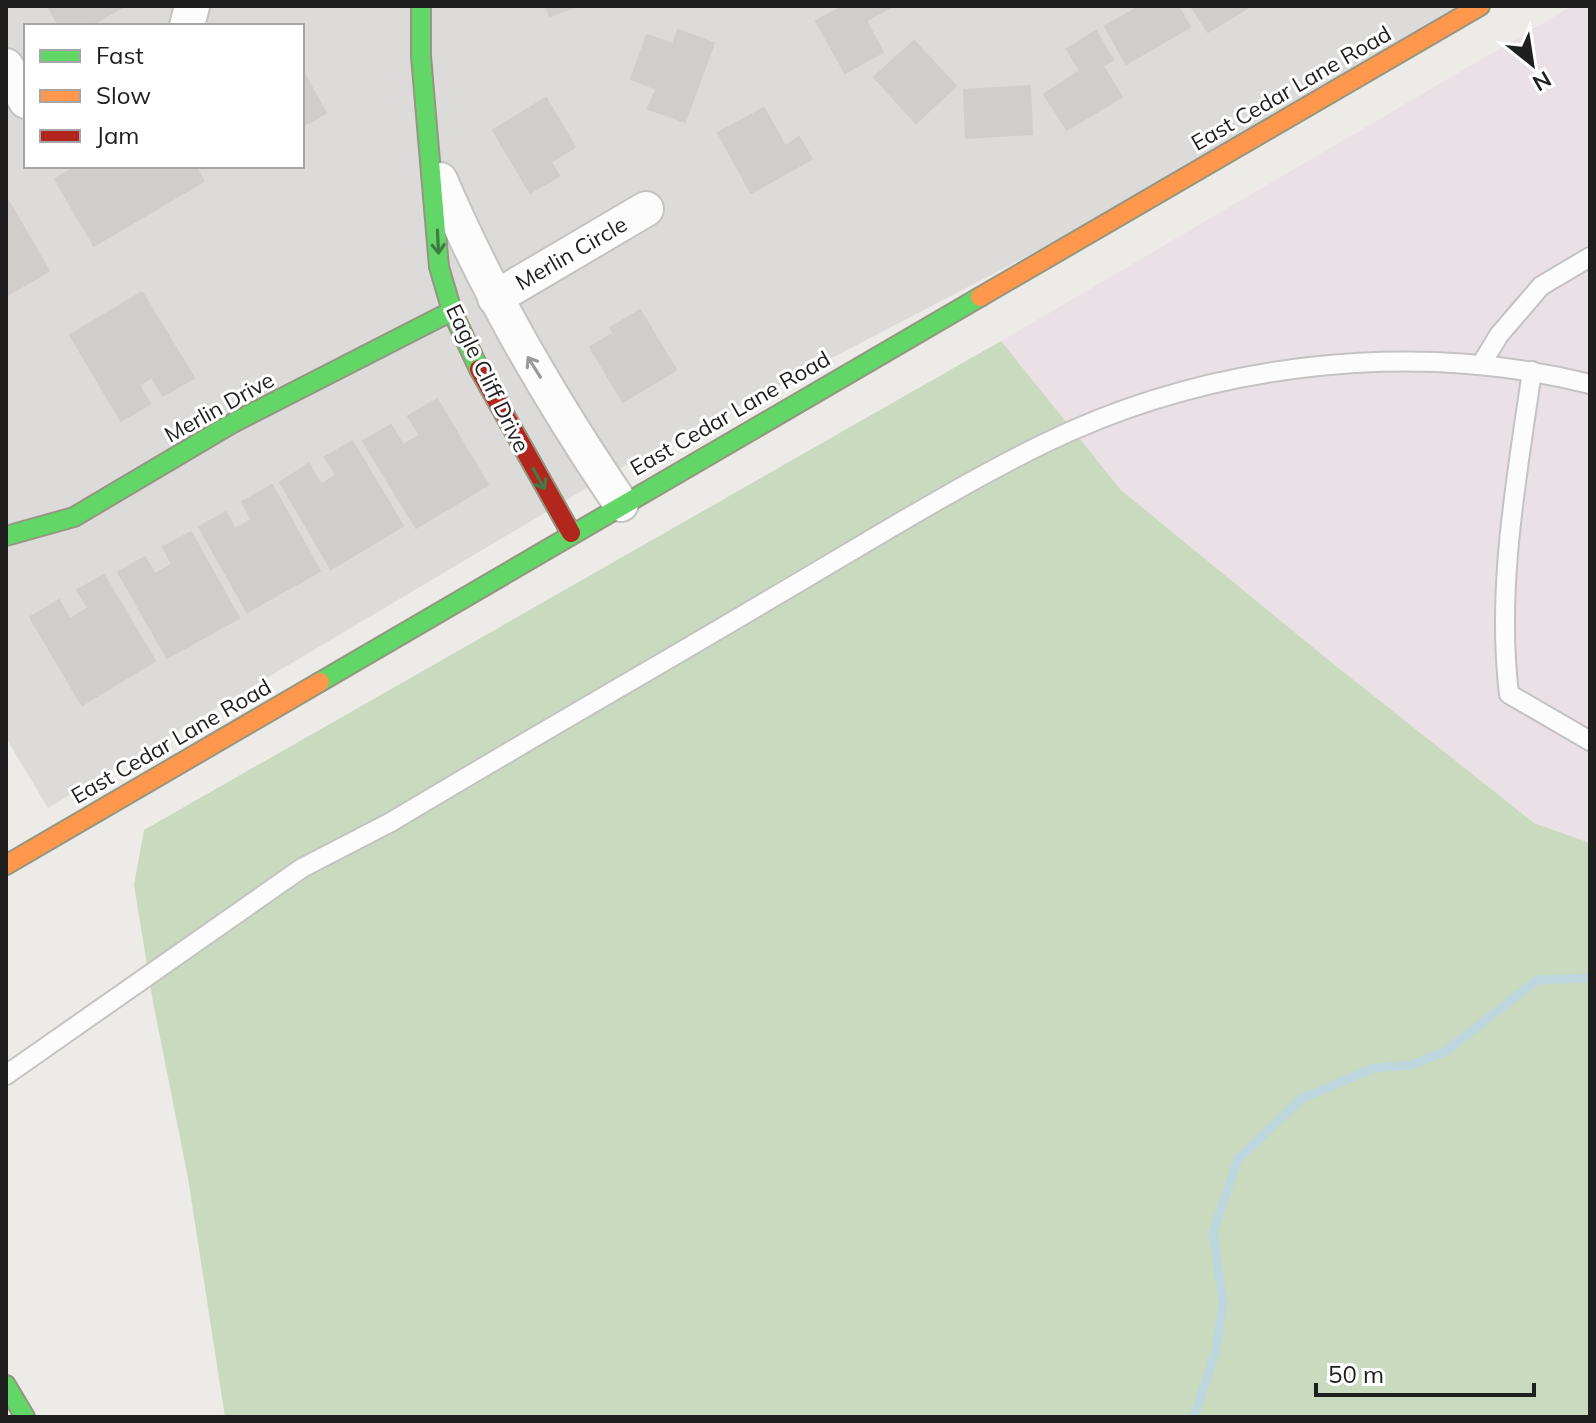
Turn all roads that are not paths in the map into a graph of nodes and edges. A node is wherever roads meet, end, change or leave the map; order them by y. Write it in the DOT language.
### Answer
graph roads {
  1 [pos="421,6"];
  2 [pos="1480,6"];
  3 [pos="6,66"];
  4 [pos="24,98"];
  5 [pos="433,165"];
  6 [pos="646,209"];
  7 [pos="1590,257"];
  8 [pos="495,298"];
  9 [pos="452,311"];
  10 [pos="1482,363"];
  11 [pos="1532,371"];
  12 [pos="1590,384"];
  13 [pos="621,504"];
  14 [pos="571,533"];
  15 [pos="6,536"];
  16 [pos="1590,741"];
  17 [pos="13,855"];
  18 [pos="6,1075"];
  19 [pos="6,1385"];
  20 [pos="25,1417"];
  1 -- 5 [label="street, Eagle Cliff Drive"];
  2 -- 13 [label="street, East Cedar Lane Road"];
  3 -- 4 [label="street"];
  5 -- 8 [label="street, Eagle Cliff Drive"];
  5 -- 9 [label="street, Eagle Cliff Drive, one-way"];
  6 -- 8 [label="street, Merlin Circle"];
  7 -- 10 [label="lane"];
  13 -- 8 [label="street, Eagle Cliff Drive, one-way"];
  9 -- 14 [label="street, Eagle Cliff Drive, one-way"];
  9 -- 15 [label="street, Merlin Drive"];
  10 -- 11 [label="lane"];
  10 -- 18 [label="lane"];
  11 -- 12 [label="lane"];
  11 -- 16 [label="lane"];
  13 -- 14 [label="street, East Cedar Lane Road"];
  14 -- 17 [label="street, East Cedar Lane Road"];
  19 -- 20 [label="street"];
}
